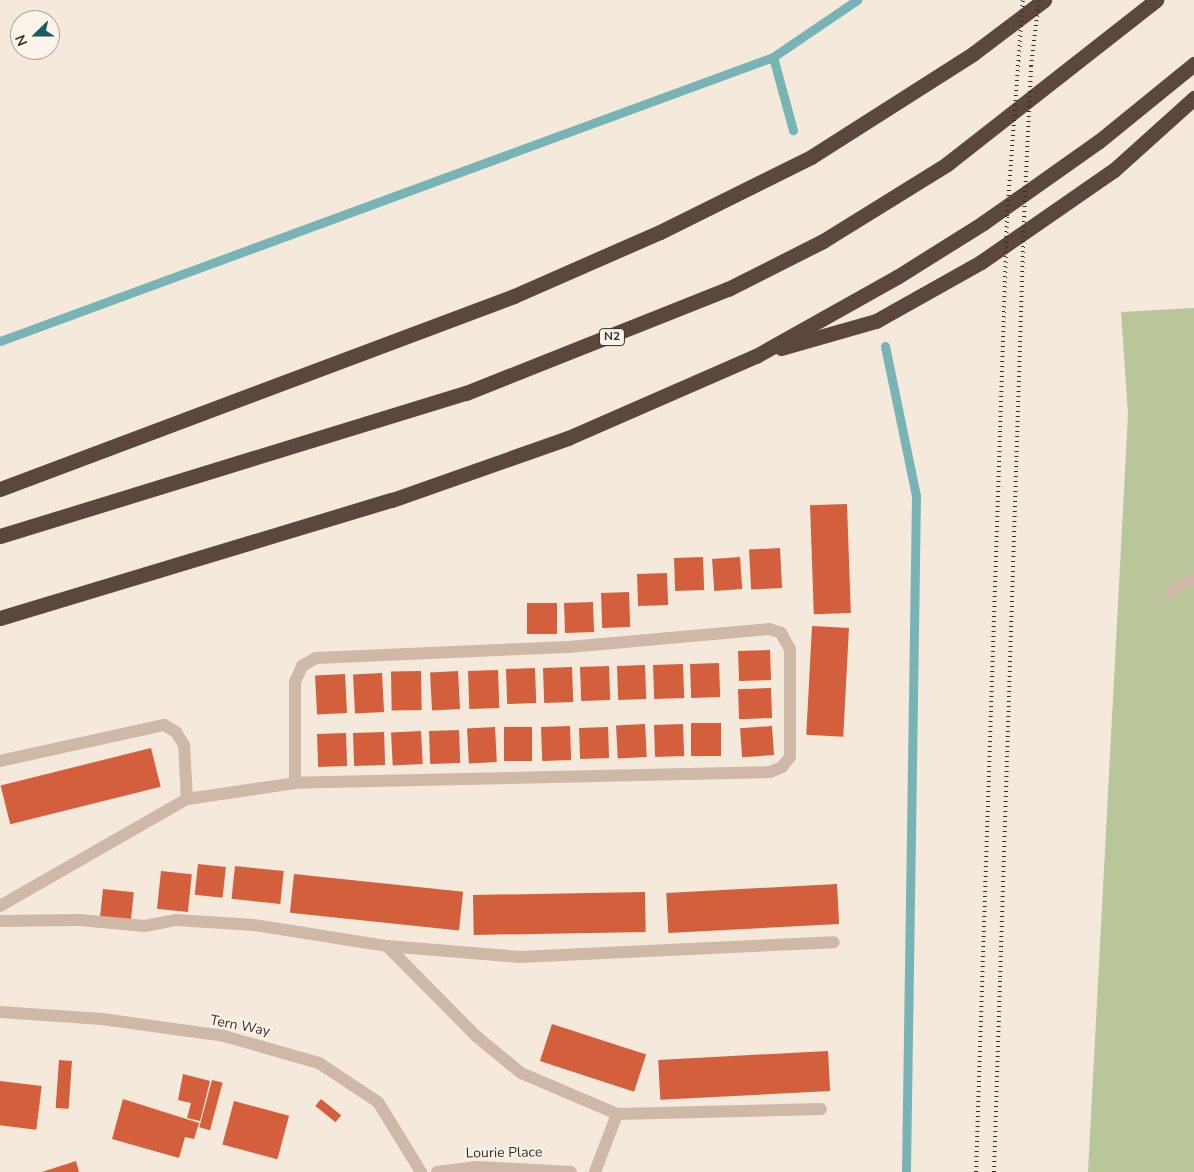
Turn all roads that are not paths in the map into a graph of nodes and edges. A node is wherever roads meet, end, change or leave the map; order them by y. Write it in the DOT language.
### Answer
graph roads {
  1 [pos="1044,0"];
  2 [pos="1156,0"];
  3 [pos="1194,64"];
  4 [pos="1194,98"];
  5 [pos="756,356"];
  6 [pos="0,489"];
  7 [pos="0,536"];
  8 [pos="1194,578"];
  9 [pos="1169,592"];
  10 [pos="0,618"];
  11 [pos="0,761"];
  12 [pos="295,784"];
  13 [pos="187,799"];
  14 [pos="0,906"];
  15 [pos="0,921"];
  16 [pos="834,942"];
  17 [pos="387,946"];
  18 [pos="0,1012"];
  19 [pos="821,1109"];
  20 [pos="617,1114"];
  21 [pos="422,1172"];
  22 [pos="437,1172"];
  23 [pos="571,1172"];
  24 [pos="596,1172"];
  1 -- 6 [label="highway"];
  2 -- 7 [label="highway, N2"];
  3 -- 5 [label="highway"];
  4 -- 5 [label="highway"];
  5 -- 10 [label="highway"];
  8 -- 9 [label="street"];
  11 -- 13 [label="street"];
  12 -- 12 [label="street"];
  12 -- 13 [label="street"];
  13 -- 14 [label="street"];
  15 -- 17 [label="street"];
  16 -- 17 [label="street"];
  17 -- 20 [label="street"];
  18 -- 21 [label="street, Tern Way"];
  19 -- 20 [label="street"];
  20 -- 24 [label="street"];
  22 -- 23 [label="street, Lourie Place"];
}
